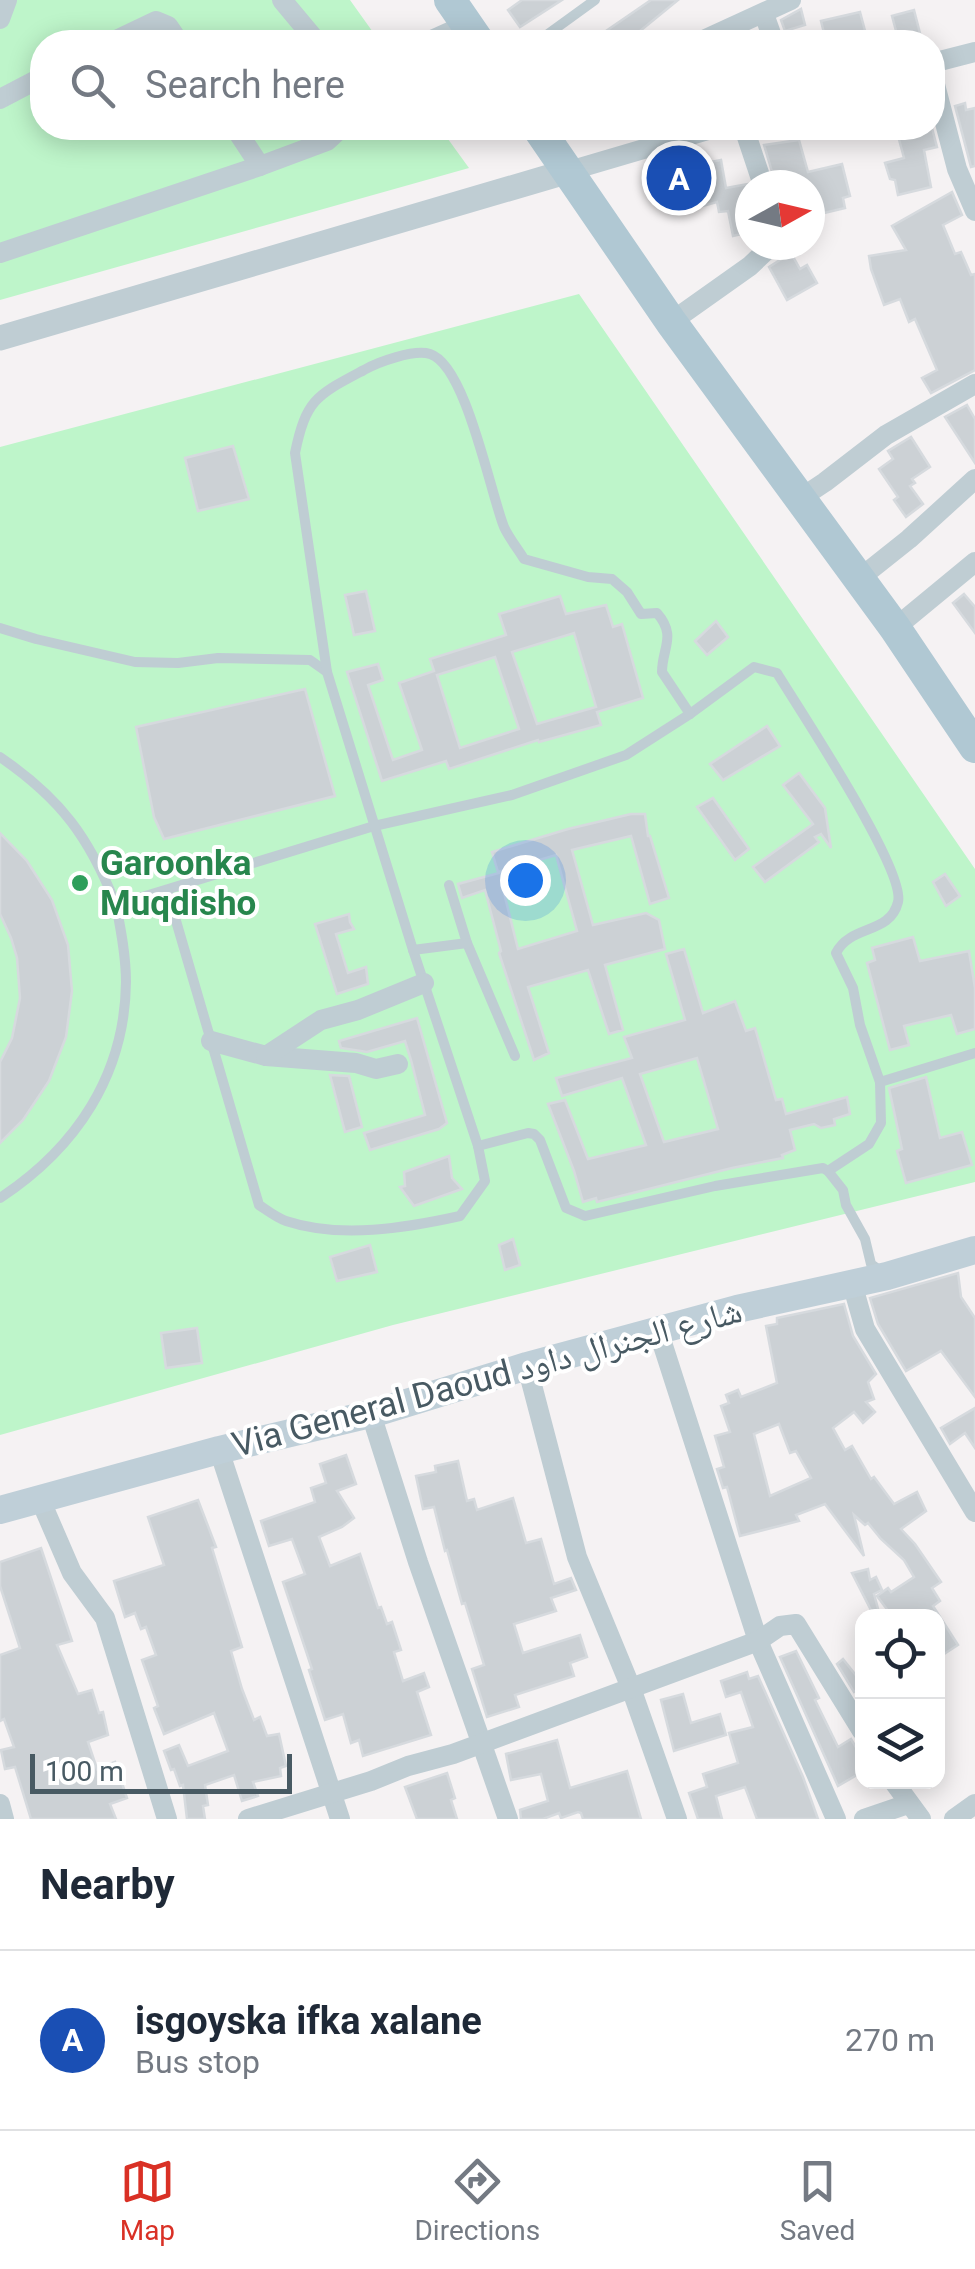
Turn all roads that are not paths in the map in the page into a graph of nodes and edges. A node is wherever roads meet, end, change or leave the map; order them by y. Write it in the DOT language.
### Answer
graph roads {
  1 [pos="8,0"];
  2 [pos="282,0"];
  3 [pos="596,0"];
  4 [pos="791,0"];
  5 [pos="764,14"];
  6 [pos="0,18"];
  7 [pos="138,30"];
  8 [pos="171,30"];
  9 [pos="307,30"];
  10 [pos="554,30"];
  11 [pos="727,30"];
  12 [pos="770,30"];
  13 [pos="975,52"];
  14 [pos="945,60"];
  15 [pos="30,83"];
  16 [pos="1,96"];
  17 [pos="945,123"];
  18 [pos="243,140"];
  19 [pos="326,140"];
  20 [pos="547,140"];
  21 [pos="674,140"];
  22 [pos="748,140"];
  23 [pos="260,166"];
  24 [pos="758,170"];
  25 [pos="569,171"];
  26 [pos="974,213"];
  27 [pos="0,253"];
  28 [pos="756,260"];
  29 [pos="672,322"];
  30 [pos="0,338"];
  31 [pos="975,384"];
  32 [pos="975,479"];
  33 [pos="801,498"];
  34 [pos="975,562"];
  35 [pos="860,578"];
  36 [pos="0,628"];
  37 [pos="895,628"];
  38 [pos="327,672"];
  39 [pos="690,714"];
  40 [pos="975,747"];
  41 [pos="0,758"];
  42 [pos="374,826"];
  43 [pos="450,885"];
  44 [pos="167,890"];
  45 [pos="116,905"];
  46 [pos="467,942"];
  47 [pos="413,950"];
  48 [pos="424,983"];
  49 [pos="211,1041"];
  50 [pos="975,1053"];
  51 [pos="266,1056"];
  52 [pos="515,1056"];
  53 [pos="398,1064"];
  54 [pos="880,1082"];
  55 [pos="478,1146"];
  56 [pos="828,1171"];
  57 [pos="0,1198"];
  58 [pos="975,1250"];
  59 [pos="887,1276"];
  60 [pos="852,1283"];
  61 [pos="658,1330"];
  62 [pos="527,1366"];
  63 [pos="372,1414"];
  64 [pos="218,1450"];
  65 [pos="40,1500"];
  66 [pos="0,1510"];
  67 [pos="975,1512"];
  68 [pos="758,1642"];
  69 [pos="630,1688"];
  70 [pos="855,1720"];
  71 [pos="482,1743"];
  72 [pos="899,1789"];
  73 [pos="332,1794"];
  74 [pos="0,1804"];
  75 [pos="975,1804"];
  76 [pos="914,1812"];
  77 [pos="4,1819"];
  78 [pos="167,1819"];
  79 [pos="248,1819"];
  80 [pos="340,1819"];
  81 [pos="508,1819"];
  82 [pos="678,1819"];
  83 [pos="836,1819"];
  84 [pos="864,1819"];
  85 [pos="954,1819"];
  1 -- 6 [label="street"];
  2 -- 9 [label="street"];
  3 -- 10 [label="lane"];
  4 -- 5 [label="street"];
  5 -- 11 [label="street"];
  5 -- 12 [label="street"];
  7 -- 8 [label="street"];
  13 -- 14 [label="street"];
  15 -- 16 [label="street"];
  17 -- 26 [label="street"];
  18 -- 23 [label="street"];
  19 -- 23 [label="street"];
  20 -- 25 [label="main road"];
  21 -- 25 [label="street"];
  22 -- 24 [label="street"];
  23 -- 27 [label="street"];
  25 -- 29 [label="main road"];
  25 -- 30 [label="street"];
  28 -- 29 [label="street"];
  29 -- 33 [label="main road"];
  31 -- 33 [label="street"];
  32 -- 35 [label="street"];
  33 -- 35 [label="main road"];
  34 -- 37 [label="street"];
  35 -- 37 [label="main road"];
  36 -- 38 [label="lane"];
  37 -- 40 [label="main road"];
  38 -- 39 [label="lane"];
  38 -- 42 [label="lane"];
  39 -- 42 [label="lane"];
  39 -- 54 [label="lane"];
  41 -- 45 [label="lane"];
  42 -- 44 [label="lane"];
  42 -- 47 [label="lane"];
  43 -- 46 [label="lane"];
  44 -- 45 [label="lane"];
  44 -- 49 [label="lane"];
  45 -- 57 [label="lane"];
  46 -- 47 [label="lane"];
  46 -- 52 [label="lane"];
  47 -- 48 [label="lane"];
  48 -- 51 [label="street"];
  48 -- 55 [label="lane"];
  49 -- 51 [label="street"];
  49 -- 55 [label="lane"];
  50 -- 54 [label="lane"];
  51 -- 53 [label="street"];
  54 -- 56 [label="lane"];
  55 -- 56 [label="lane"];
  56 -- 59 [label="lane"];
  58 -- 59 [label="main road, Via General Daoud شارع الجنرال داود"];
  59 -- 60 [label="main road, Via General Daoud شارع الجنرال داود"];
  60 -- 61 [label="main road, Via General Daoud شارع الجنرال داود"];
  60 -- 67 [label="street"];
  61 -- 62 [label="main road, Via General Daoud شارع الجنرال داود"];
  61 -- 68 [label="street"];
  62 -- 63 [label="main road, Via General Daoud شارع الجنرال داود"];
  62 -- 69 [label="street"];
  63 -- 64 [label="main road, Via General Daoud شارع الجنرال داود"];
  63 -- 71 [label="street"];
  64 -- 65 [label="main road, Via General Daoud شارع الجنرال داود"];
  64 -- 73 [label="street"];
  65 -- 66 [label="main road, Via General Daoud شارع الجنرال داود"];
  65 -- 78 [label="street"];
  68 -- 69 [label="street"];
  68 -- 70 [label="street"];
  68 -- 83 [label="street"];
  69 -- 71 [label="street"];
  69 -- 82 [label="street"];
  71 -- 73 [label="street"];
  71 -- 81 [label="street"];
  72 -- 76 [label="street"];
  73 -- 79 [label="street"];
  73 -- 80 [label="street"];
  74 -- 77 [label="street"];
  75 -- 85 [label="street"];
  76 -- 84 [label="street"];
}
